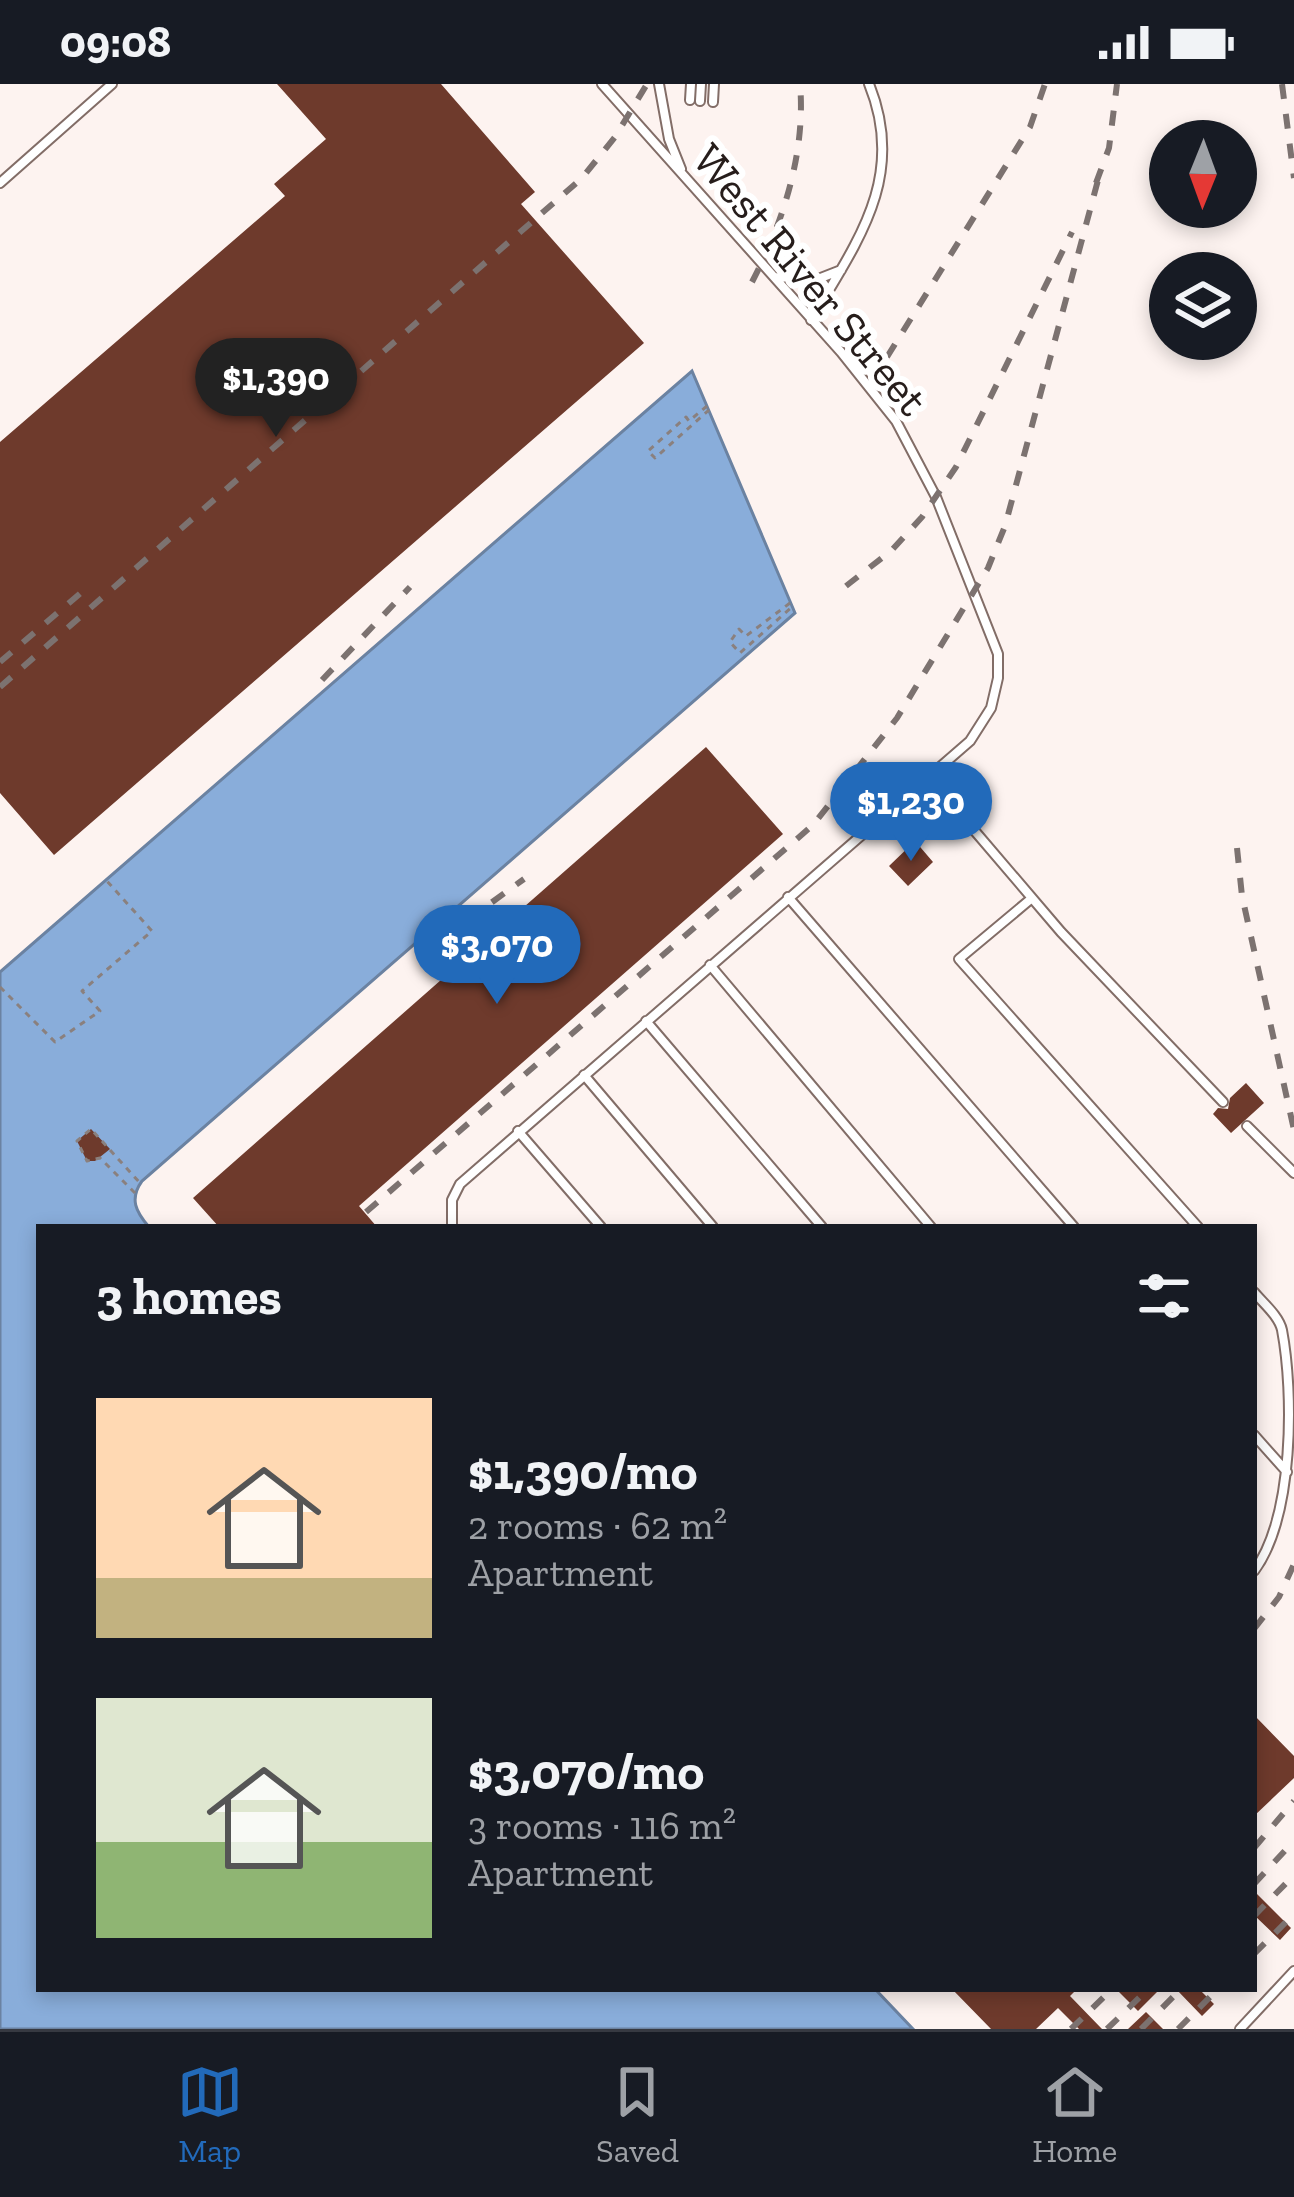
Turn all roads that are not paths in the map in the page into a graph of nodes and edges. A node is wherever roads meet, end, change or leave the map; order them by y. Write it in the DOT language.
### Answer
graph roads {
  1 [pos="112,84"];
  2 [pos="602,84"];
  3 [pos="659,84"];
  4 [pos="691,84"];
  5 [pos="701,84"];
  6 [pos="714,84"];
  7 [pos="869,84"];
  8 [pos="713,102"];
  9 [pos="683,175"];
  10 [pos="0,183"];
  11 [pos="841,270"];
  12 [pos="773,276"];
  13 [pos="812,320"];
  14 [pos="923,778"];
  15 [pos="788,897"];
  16 [pos="1032,898"];
  17 [pos="710,965"];
  18 [pos="646,1021"];
  19 [pos="584,1075"];
  20 [pos="1223,1102"];
  21 [pos="1247,1126"];
  22 [pos="518,1132"];
  23 [pos="1294,1174"];
  24 [pos="452,1224"];
  25 [pos="598,1224"];
  26 [pos="710,1224"];
  27 [pos="819,1224"];
  28 [pos="928,1224"];
  29 [pos="1071,1224"];
  30 [pos="1195,1224"];
  31 [pos="1257,1296"];
  32 [pos="1257,1438"];
  33 [pos="1287,1472"];
  34 [pos="1257,1566"];
  35 [pos="1294,1971"];
  36 [pos="1240,2029"];
  1 -- 10 [label="lane"];
  2 -- 9 [label="lane, West River Street"];
  3 -- 9 [label="lane"];
  4 -- 5 [label="lane"];
  6 -- 8 [label="lane"];
  7 -- 11 [label="lane"];
  9 -- 12 [label="lane, West River Street"];
  11 -- 12 [label="lane"];
  11 -- 13 [label="lane"];
  12 -- 13 [label="lane, West River Street"];
  13 -- 14 [label="lane, West River Street"];
  14 -- 15 [label="lane, West River Street"];
  14 -- 16 [label="lane"];
  15 -- 17 [label="lane, West River Street"];
  15 -- 29 [label="lane"];
  16 -- 20 [label="lane"];
  16 -- 30 [label="lane"];
  17 -- 18 [label="lane, West River Street"];
  17 -- 28 [label="lane"];
  18 -- 19 [label="lane, West River Street"];
  18 -- 27 [label="lane"];
  19 -- 22 [label="lane, West River Street"];
  19 -- 26 [label="lane"];
  21 -- 23 [label="lane"];
  22 -- 24 [label="lane, West River Street"];
  22 -- 25 [label="lane"];
  31 -- 33 [label="lane"];
  32 -- 33 [label="lane"];
  33 -- 34 [label="lane"];
  35 -- 36 [label="lane"];
}
